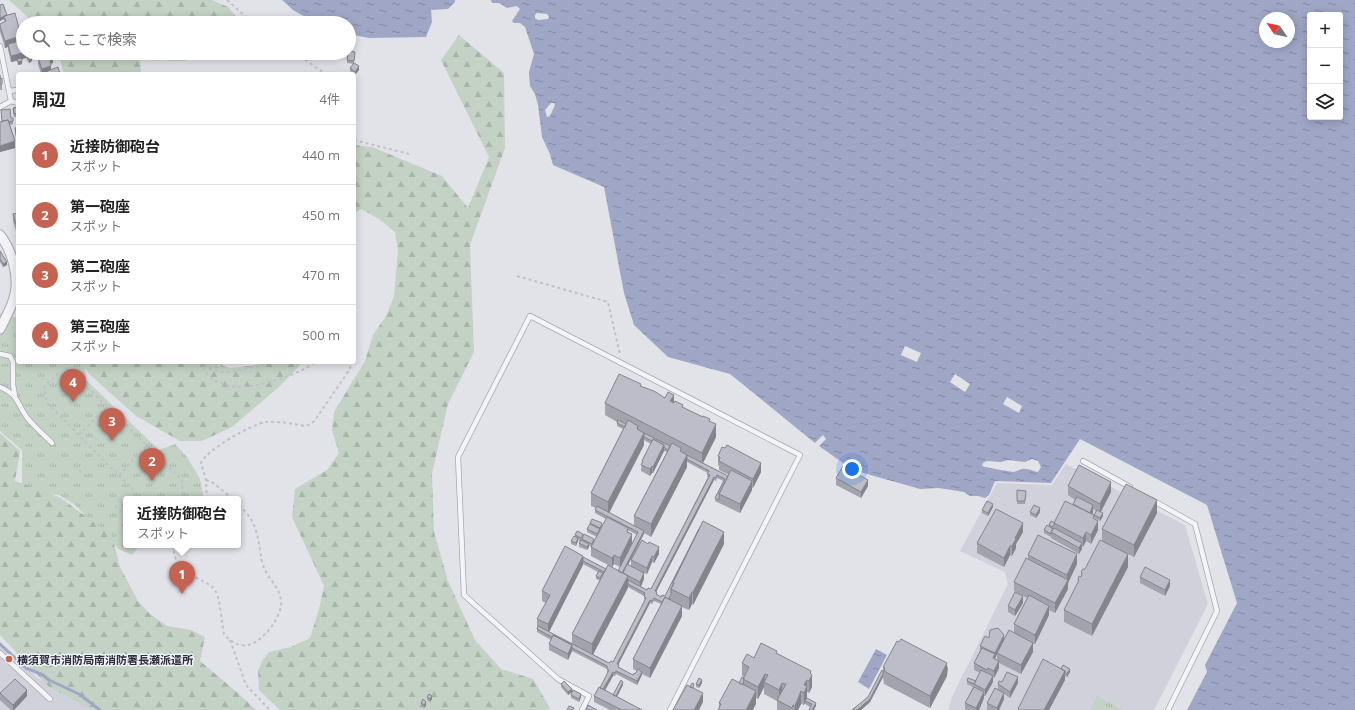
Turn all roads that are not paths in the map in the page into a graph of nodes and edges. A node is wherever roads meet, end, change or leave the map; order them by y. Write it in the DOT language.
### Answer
graph roads {
  1 [pos="0,46"];
  2 [pos="16,90"];
  3 [pos="8,91"];
  4 [pos="11,101"];
  5 [pos="16,102"];
  6 [pos="0,107"];
  7 [pos="0,233"];
  8 [pos="16,272"];
  9 [pos="16,286"];
  10 [pos="0,329"];
  11 [pos="0,354"];
  12 [pos="0,387"];
  13 [pos="15,396"];
  14 [pos="52,443"];
  15 [pos="1082,461"];
  16 [pos="1135,490"];
  17 [pos="1149,498"];
  18 [pos="0,653"];
  19 [pos="50,699"];
  20 [pos="582,710"];
  21 [pos="670,710"];
  22 [pos="1168,710"];
  1 -- 3 [label="lane"];
  2 -- 3 [label="lane"];
  3 -- 4 [label="lane"];
  4 -- 5 [label="lane"];
  4 -- 6 [label="lane"];
  7 -- 8 [label="street"];
  9 -- 10 [label="street"];
  11 -- 13 [label="lane"];
  12 -- 13 [label="lane"];
  13 -- 14 [label="lane"];
  15 -- 16 [label="lane"];
  17 -- 22 [label="lane"];
  18 -- 19 [label="lane"];
  20 -- 21 [label="lane"];
}
